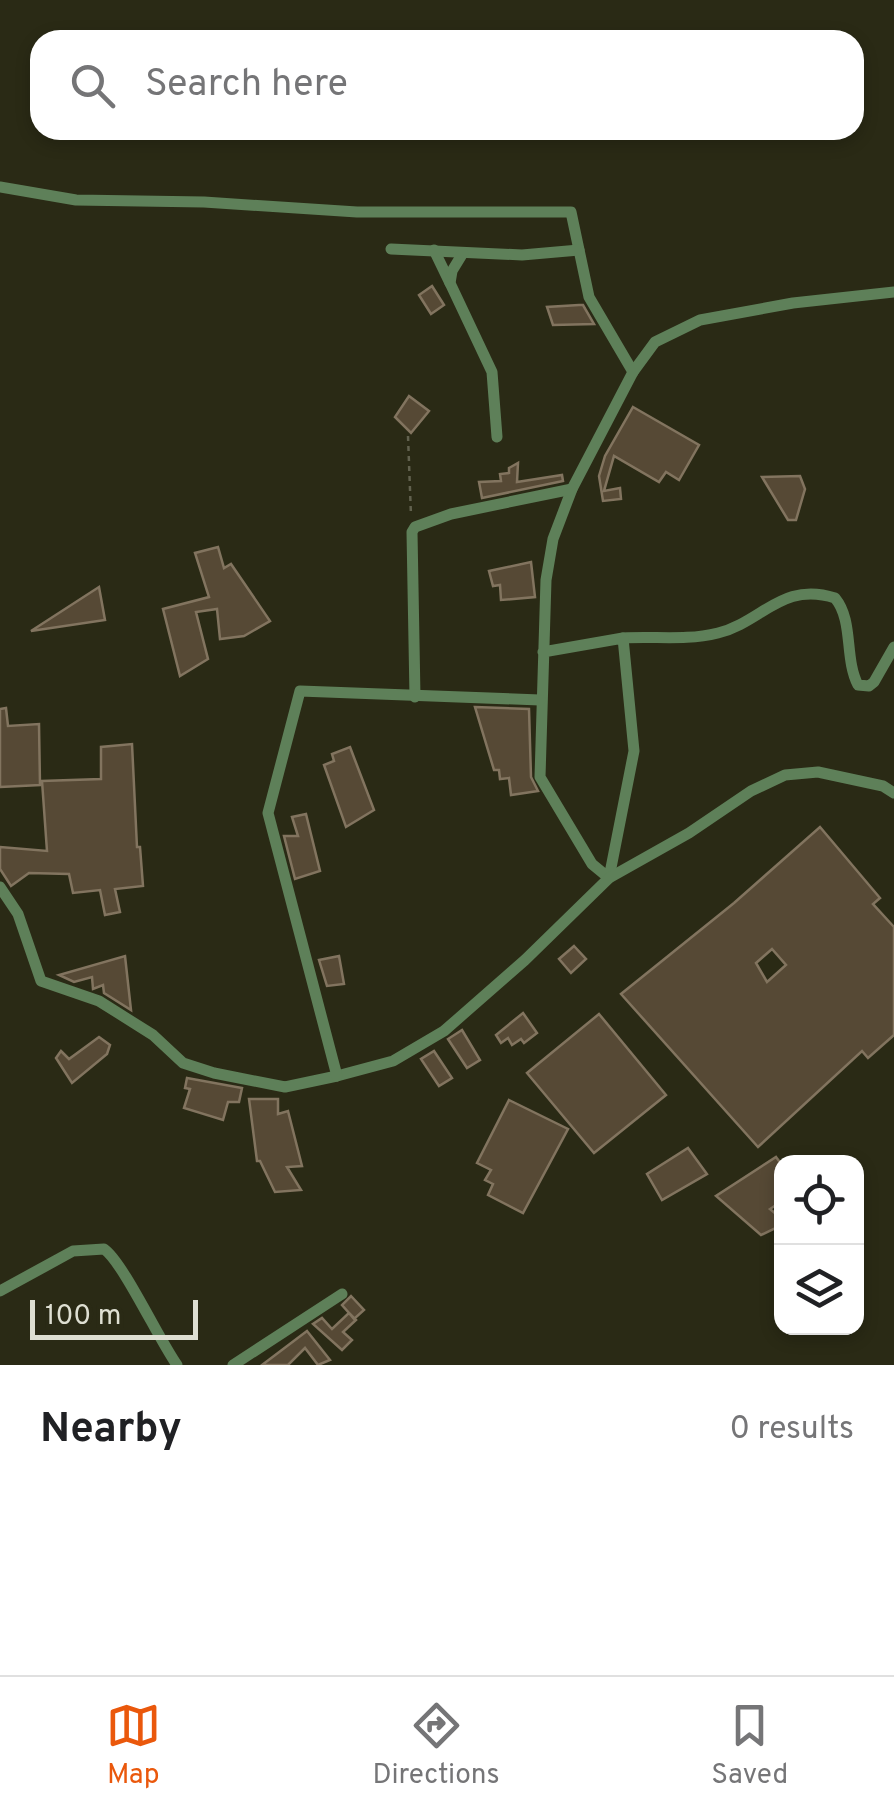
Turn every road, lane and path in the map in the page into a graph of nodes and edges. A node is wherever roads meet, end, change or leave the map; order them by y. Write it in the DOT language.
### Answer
graph roads {
  1 [pos="0,187"];
  2 [pos="391,249"];
  3 [pos="434,250"];
  4 [pos="579,250"];
  5 [pos="463,253"];
  6 [pos="450,283"];
  7 [pos="894,292"];
  8 [pos="634,372"];
  9 [pos="408,436"];
  10 [pos="497,437"];
  11 [pos="572,488"];
  12 [pos="412,532"];
  13 [pos="624,638"];
  14 [pos="894,647"];
  15 [pos="543,652"];
  16 [pos="415,697"];
  17 [pos="540,700"];
  18 [pos="894,792"];
  19 [pos="608,878"];
  20 [pos="0,887"];
  21 [pos="336,1076"];
  22 [pos="0,1290"];
  23 [pos="342,1294"];
  24 [pos="177,1365"];
  25 [pos="233,1365"];
  1 -- 4 [label="street"];
  2 -- 3 [label="street"];
  3 -- 5 [label="street"];
  3 -- 6 [label="street"];
  4 -- 5 [label="street"];
  4 -- 8 [label="street"];
  5 -- 6 [label="street"];
  6 -- 10 [label="street"];
  7 -- 8 [label="street"];
  8 -- 11 [label="street"];
  9 -- 12 [label="path"];
  11 -- 12 [label="street"];
  11 -- 15 [label="street"];
  12 -- 16 [label="street"];
  13 -- 14 [label="street"];
  13 -- 15 [label="street"];
  13 -- 19 [label="street"];
  15 -- 17 [label="street"];
  16 -- 17 [label="street"];
  16 -- 21 [label="street"];
  17 -- 19 [label="street"];
  18 -- 19 [label="street"];
  19 -- 21 [label="street"];
  20 -- 21 [label="street"];
  22 -- 24 [label="street"];
  23 -- 25 [label="street"];
}
